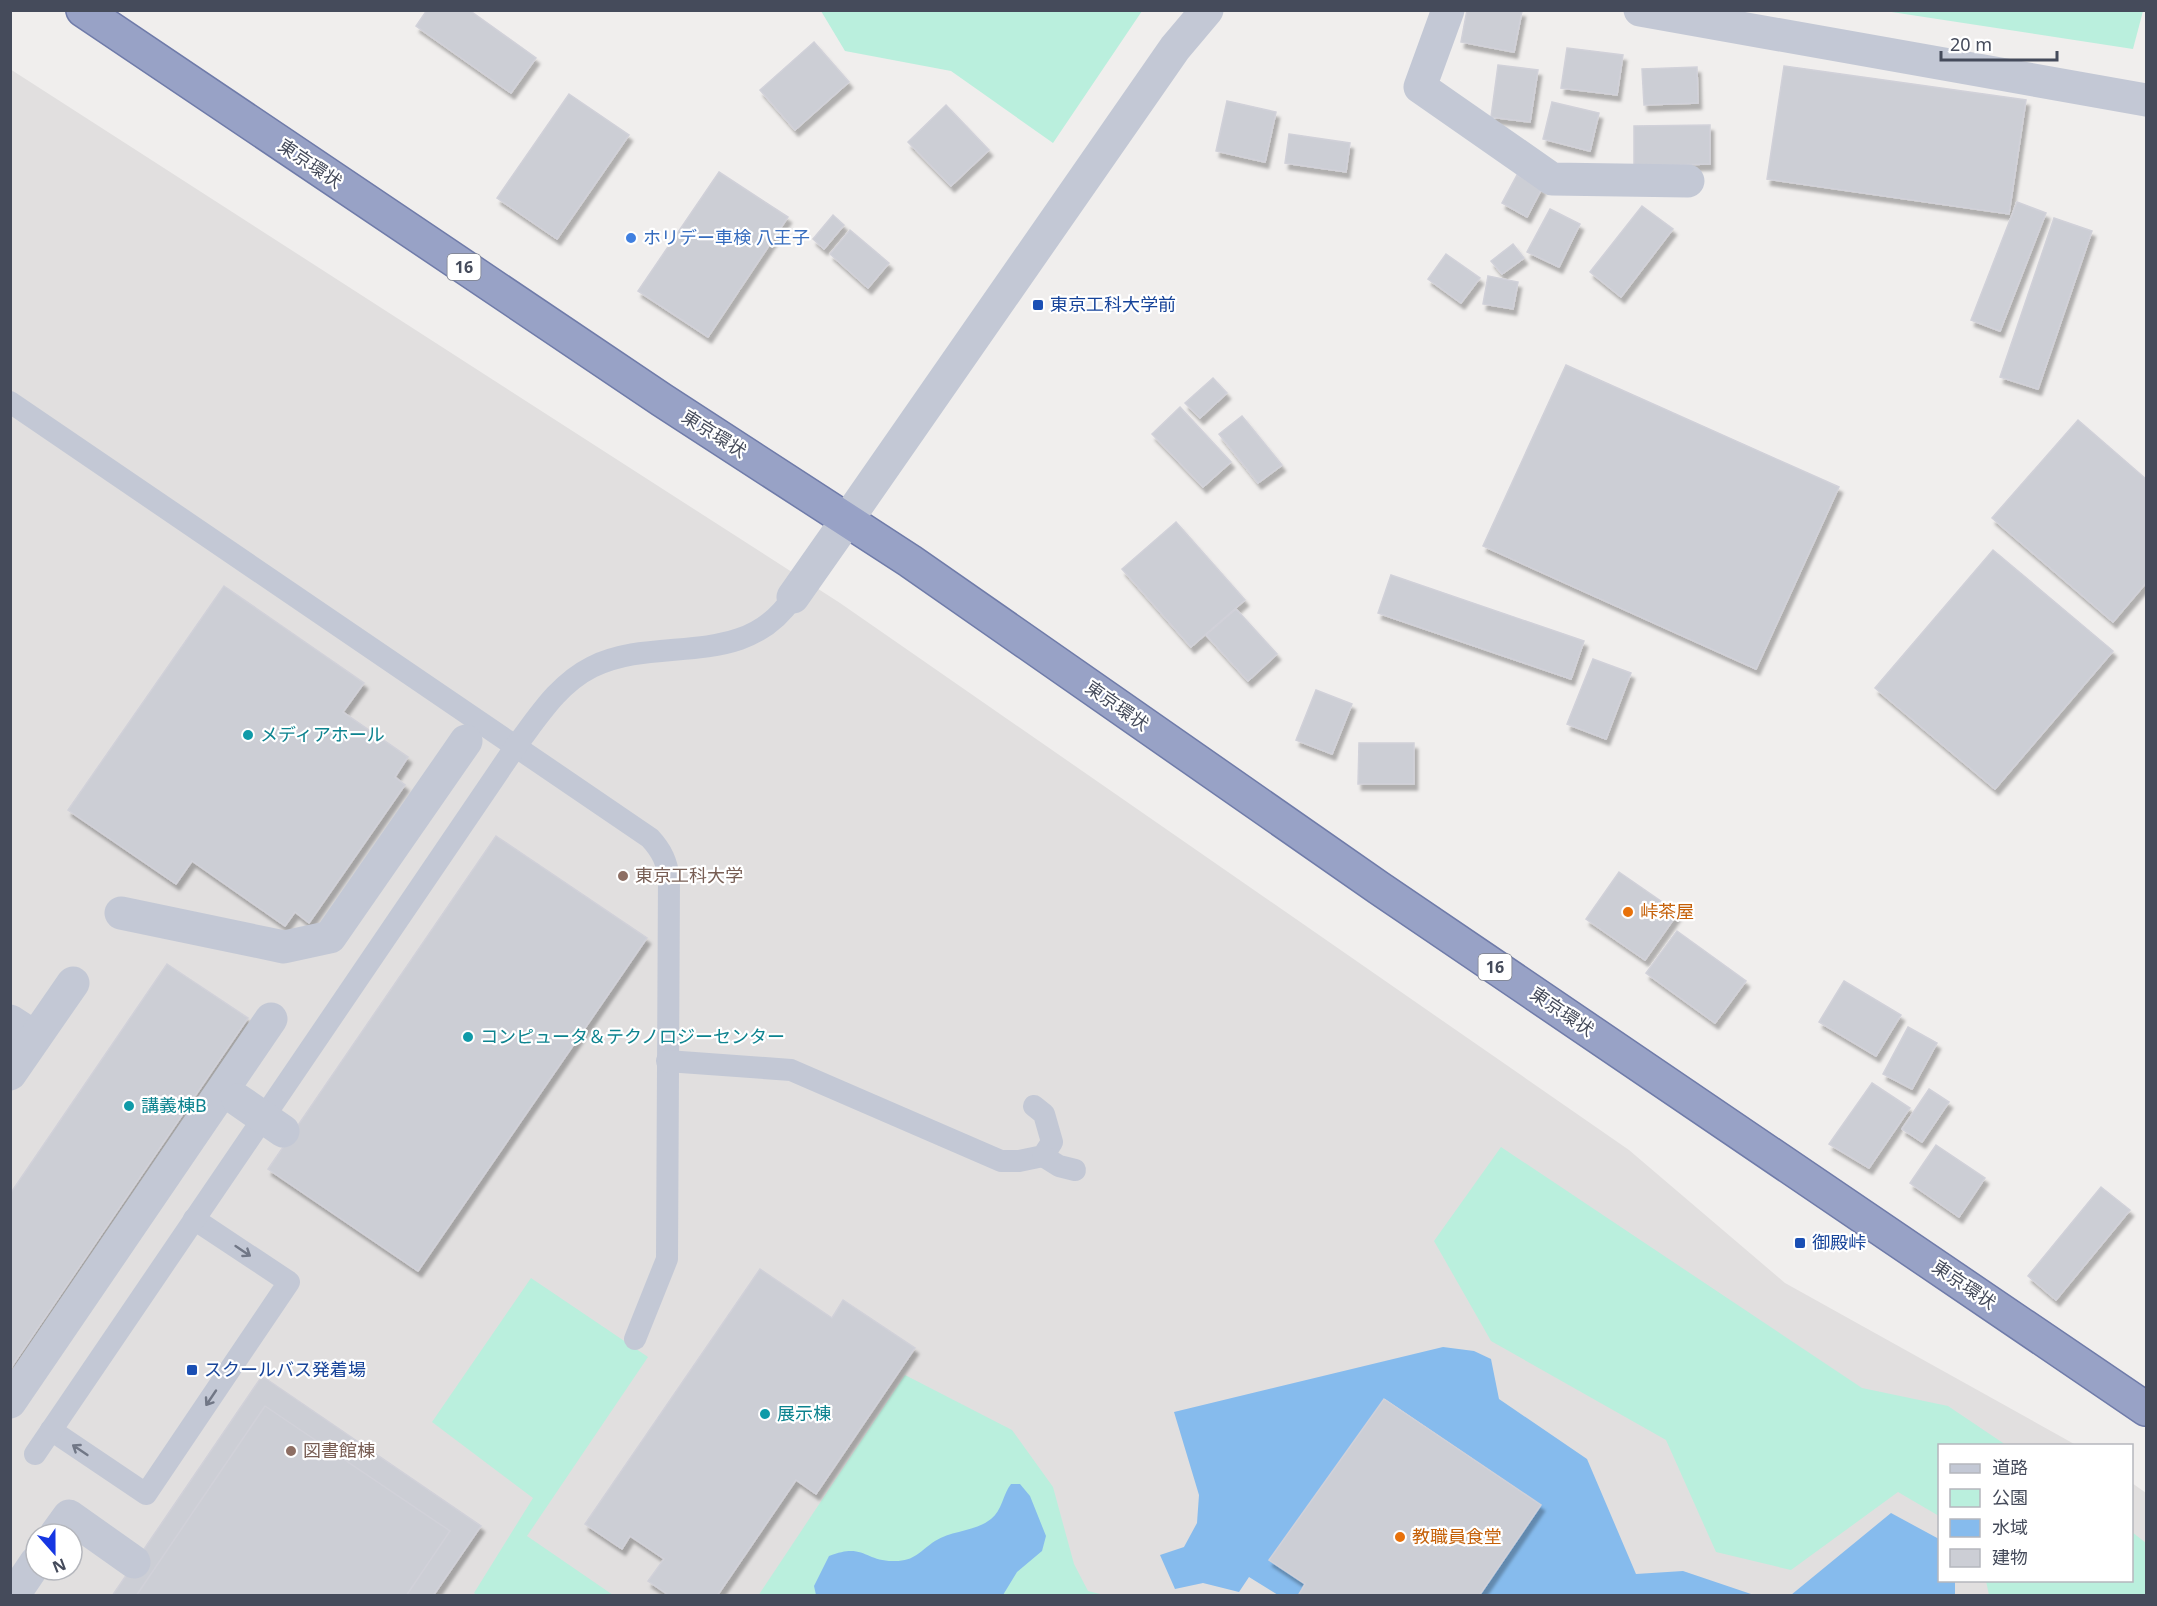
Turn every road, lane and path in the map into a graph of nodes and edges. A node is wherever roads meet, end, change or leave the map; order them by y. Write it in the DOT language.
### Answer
graph roads {
  1 [pos="83,10"];
  2 [pos="1207,10"];
  3 [pos="1449,10"];
  4 [pos="1640,10"];
  5 [pos="2146,100"];
  6 [pos="1688,181"];
  7 [pos="10,402"];
  8 [pos="847,520"];
  9 [pos="793,597"];
  10 [pos="466,741"];
  11 [pos="516,746"];
  12 [pos="122,913"];
  13 [pos="73,983"];
  14 [pos="272,1019"];
  15 [pos="23,1029"];
  16 [pos="667,1061"];
  17 [pos="10,1074"];
  18 [pos="230,1095"];
  19 [pos="1034,1106"];
  20 [pos="287,1134"];
  21 [pos="1043,1156"];
  22 [pos="1075,1170"];
  23 [pos="194,1219"];
  24 [pos="636,1339"];
  25 [pos="10,1402"];
  26 [pos="2146,1409"];
  27 [pos="51,1430"];
  28 [pos="35,1454"];
  29 [pos="65,1522"];
  30 [pos="77,1522"];
  31 [pos="84,1527"];
  32 [pos="134,1562"];
  1 -- 8 [label="highway, 東京環状 / 16"];
  2 -- 8 [label="street"];
  3 -- 6 [label="street"];
  4 -- 5 [label="street"];
  7 -- 11 [label="lane"];
  8 -- 9 [label="street"];
  8 -- 26 [label="highway, 東京環状 / 16"];
  9 -- 11 [label="lane"];
  10 -- 12 [label="street"];
  11 -- 16 [label="lane"];
  11 -- 23 [label="lane"];
  13 -- 15 [label="street"];
  14 -- 18 [label="street"];
  15 -- 17 [label="street"];
  16 -- 21 [label="lane"];
  16 -- 24 [label="lane"];
  18 -- 20 [label="street, bridge"];
  18 -- 25 [label="street"];
  19 -- 21 [label="lane"];
  21 -- 22 [label="lane"];
  23 -- 27 [label="lane"];
  23 -- 27 [label="lane, one-way"];
  27 -- 28 [label="lane"];
  29 -- 30 [label="street"];
  31 -- 32 [label="street"];
}
